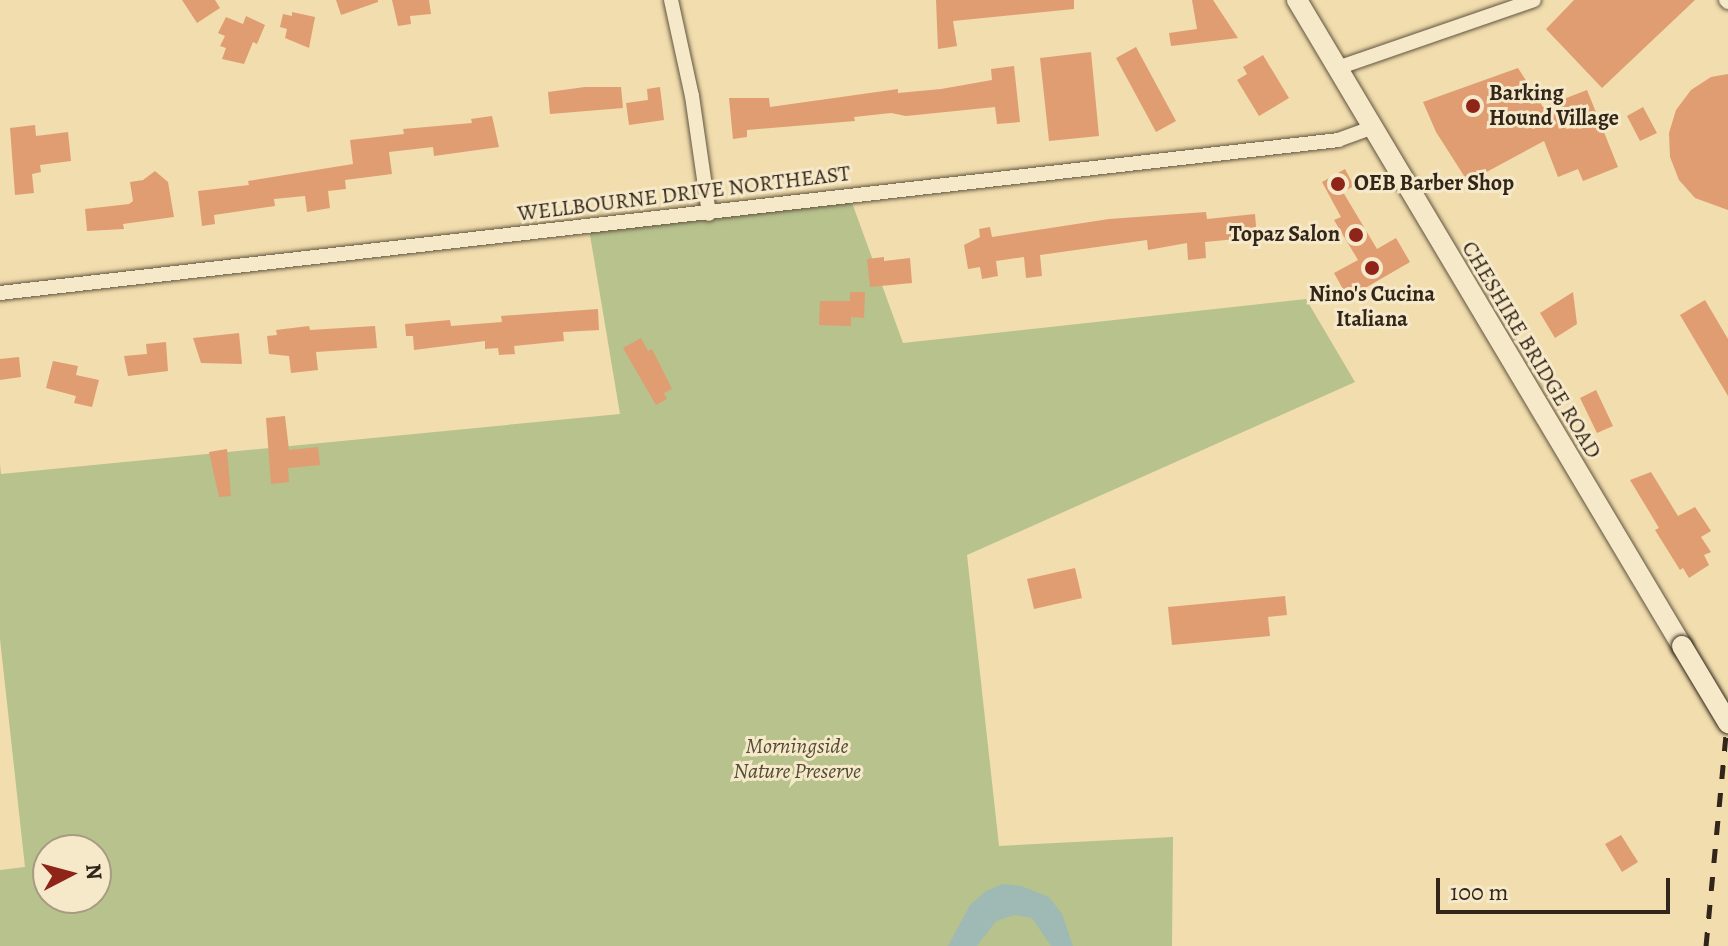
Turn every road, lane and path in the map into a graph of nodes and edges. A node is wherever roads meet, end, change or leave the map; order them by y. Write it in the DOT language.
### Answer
graph roads {
  1 [pos="671,0"];
  2 [pos="1297,0"];
  3 [pos="1534,0"];
  4 [pos="1337,68"];
  5 [pos="1371,128"];
  6 [pos="709,214"];
  7 [pos="0,293"];
  8 [pos="1728,723"];
  1 -- 6 [label="street"];
  2 -- 4 [label="main road, CHESHIRE BRIDGE ROAD"];
  3 -- 4 [label="street"];
  4 -- 5 [label="main road, CHESHIRE BRIDGE ROAD"];
  5 -- 6 [label="street, WELLBOURNE DRIVE NORTHEAST"];
  5 -- 8 [label="main road, CHESHIRE BRIDGE ROAD, bridge"];
  6 -- 7 [label="street, WELLBOURNE DRIVE NORTHEAST"];
}
